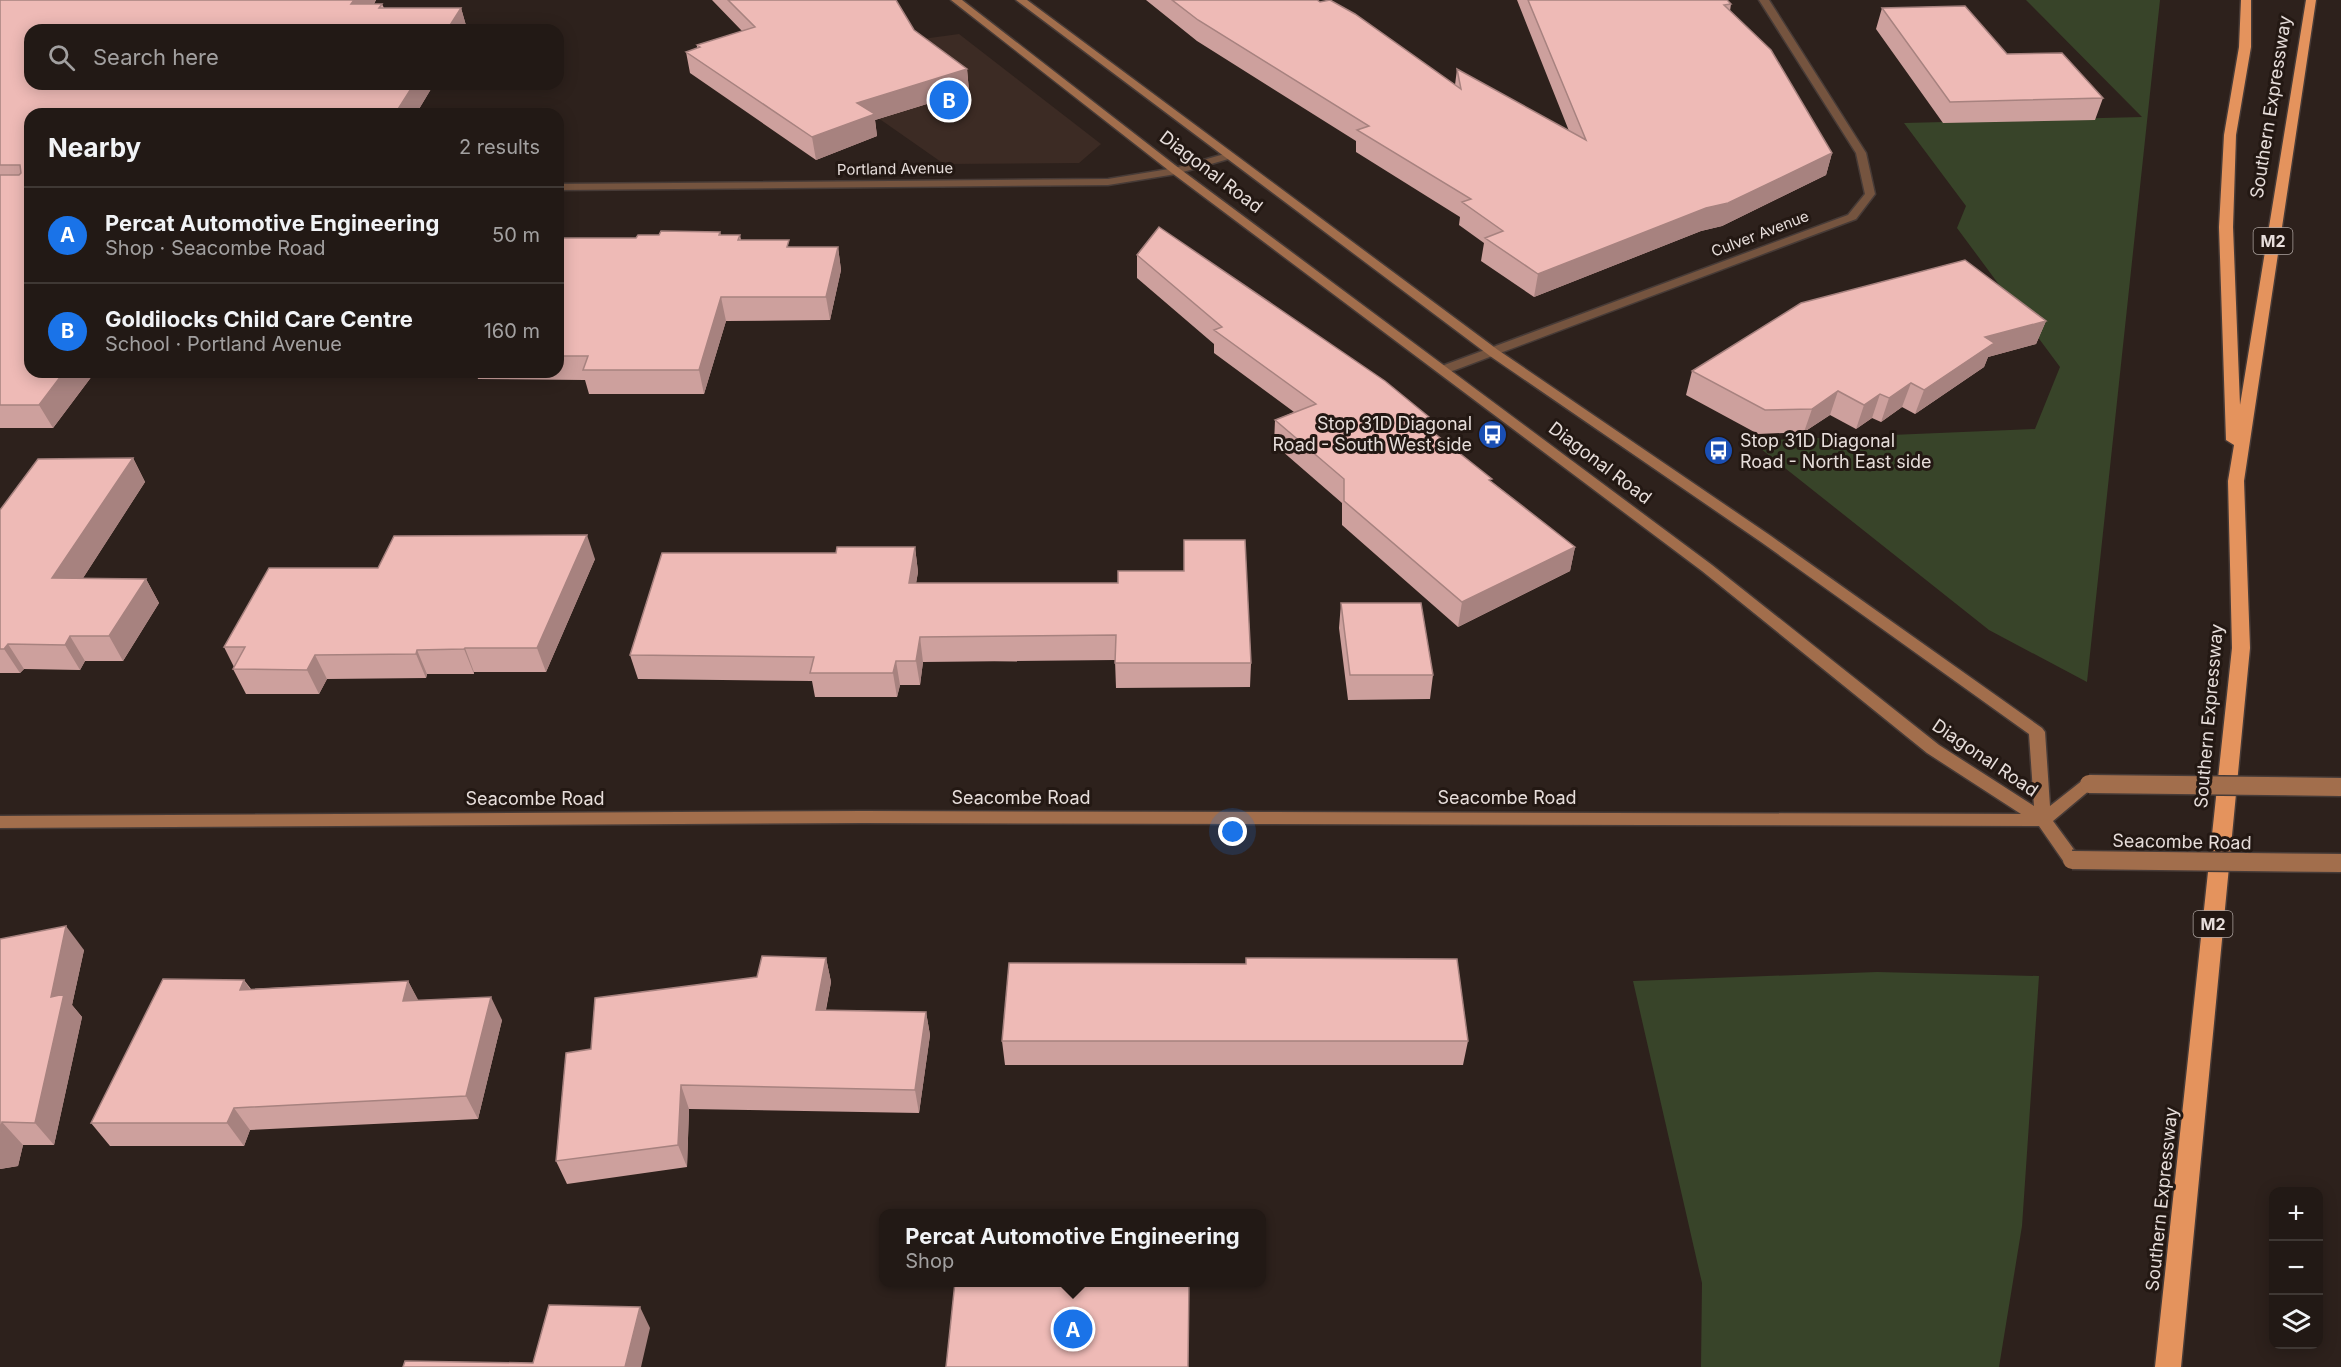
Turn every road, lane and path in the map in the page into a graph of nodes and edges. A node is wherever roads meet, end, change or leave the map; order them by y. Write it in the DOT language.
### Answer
graph roads {
  1 [pos="956,0"];
  2 [pos="1021,0"];
  3 [pos="1764,0"];
  4 [pos="2246,0"];
  5 [pos="2311,0"];
  6 [pos="1228,156"];
  7 [pos="1176,171"];
  8 [pos="564,187"];
  9 [pos="1494,353"];
  10 [pos="1443,370"];
  11 [pos="2236,481"];
  12 [pos="2341,787"];
  13 [pos="2043,820"];
  14 [pos="0,822"];
  15 [pos="2341,863"];
  16 [pos="2168,1367"];
  1 -- 7 [label="main road, Diagonal Road"];
  2 -- 6 [label="main road, Diagonal Road"];
  3 -- 9 [label="street, Culver Avenue"];
  4 -- 11 [label="highway"];
  5 -- 11 [label="highway, Southern Expressway / M2"];
  6 -- 7 [label="street, Portland Avenue"];
  6 -- 9 [label="main road, Diagonal Road"];
  7 -- 8 [label="street, Portland Avenue"];
  7 -- 10 [label="main road, Diagonal Road"];
  9 -- 10 [label="street, Culver Avenue"];
  9 -- 13 [label="main road, Diagonal Road"];
  10 -- 13 [label="main road, Diagonal Road"];
  11 -- 16 [label="highway, Southern Expressway / M2"];
  12 -- 13 [label="main road, bridge"];
  13 -- 14 [label="main road, Seacombe Road"];
  13 -- 15 [label="main road, Seacombe Road, bridge"];
}
